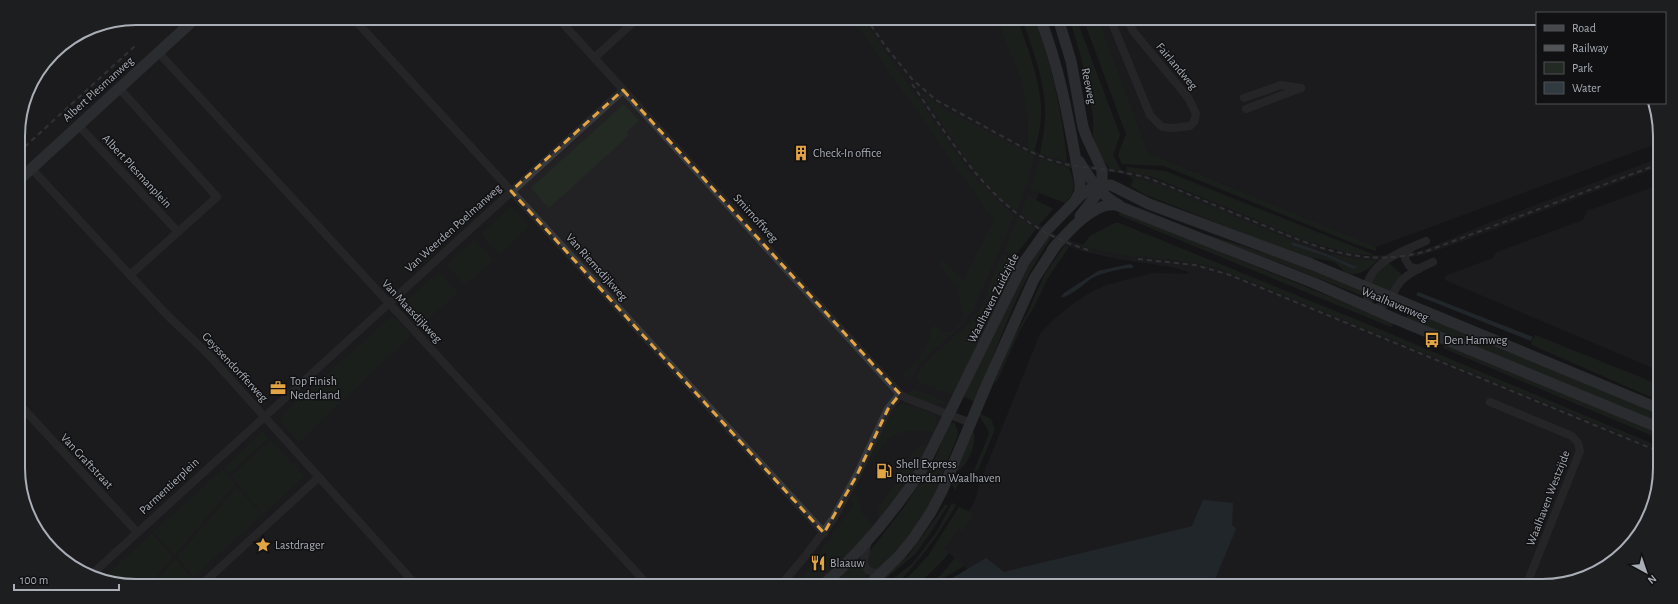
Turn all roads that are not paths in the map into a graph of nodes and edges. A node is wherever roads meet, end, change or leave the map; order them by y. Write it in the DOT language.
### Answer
graph roads {
  1 [pos="188,25"];
  2 [pos="359,25"];
  3 [pos="564,25"];
  4 [pos="630,25"];
  5 [pos="1043,25"];
  6 [pos="1060,25"];
  7 [pos="1113,25"];
  8 [pos="1130,25"];
  9 [pos="158,52"];
  10 [pos="594,58"];
  11 [pos="119,88"];
  12 [pos="623,90"];
  13 [pos="1244,98"];
  14 [pos="1246,109"];
  15 [pos="78,125"];
  16 [pos="1074,152"];
  17 [pos="1097,158"];
  18 [pos="32,168"];
  19 [pos="25,174"];
  20 [pos="1119,187"];
  21 [pos="1098,189"];
  22 [pos="511,191"];
  23 [pos="1073,203"];
  24 [pos="1114,204"];
  25 [pos="178,232"];
  26 [pos="1052,250"];
  27 [pos="1433,262"];
  28 [pos="1419,269"];
  29 [pos="130,274"];
  30 [pos="1371,275"];
  31 [pos="1350,281"];
  32 [pos="1366,287"];
  33 [pos="1393,298"];
  34 [pos="388,303"];
  35 [pos="1372,308"];
  36 [pos="900,394"];
  37 [pos="1490,402"];
  38 [pos="1653,406"];
  39 [pos="25,410"];
  40 [pos="949,414"];
  41 [pos="264,416"];
  42 [pos="971,423"];
  43 [pos="1653,425"];
  44 [pos="319,477"];
  45 [pos="137,532"];
  46 [pos="824,532"];
  47 [pos="868,540"];
  48 [pos="888,568"];
  49 [pos="95,571"];
  50 [pos="208,579"];
  51 [pos="411,579"];
  52 [pos="643,579"];
  53 [pos="786,579"];
  54 [pos="829,579"];
  55 [pos="876,579"];
  56 [pos="1529,579"];
  1 -- 9 [label="street, Albert Plesmanweg"];
  2 -- 22 [label="street, Van Riemsdijkweg"];
  3 -- 10 [label="street, Smirnoffweg"];
  4 -- 10 [label="street"];
  5 -- 16 [label="street"];
  6 -- 17 [label="street, Reeweg"];
  7 -- 8 [label="street, Fairlandweg"];
  9 -- 11 [label="street, Albert Plesmanweg"];
  9 -- 34 [label="street, Van Maasdijkweg"];
  10 -- 12 [label="street, Smirnoffweg"];
  11 -- 15 [label="street, Albert Plesmanweg"];
  11 -- 25 [label="street"];
  12 -- 22 [label="street, Van Weerden Poelmanweg"];
  12 -- 36 [label="street, Smirnoffweg"];
  13 -- 14 [label="street"];
  15 -- 18 [label="street, Albert Plesmanweg"];
  15 -- 25 [label="street, Albert Plesmanplein"];
  16 -- 21 [label="street"];
  16 -- 23 [label="street, Waalhaven Zuidzijde"];
  17 -- 20 [label="street, Reeweg"];
  17 -- 21 [label="street, Reeweg"];
  18 -- 19 [label="street, Albert Plesmanweg"];
  18 -- 29 [label="street, Geyssendorfferweg"];
  20 -- 21 [label="street"];
  20 -- 31 [label="street, Waalhavenweg"];
  21 -- 23 [label="street, Waalhaven Zuidzijde"];
  21 -- 24 [label="street"];
  21 -- 26 [label="street"];
  22 -- 34 [label="street, Van Weerden Poelmanweg"];
  22 -- 46 [label="street, Van Riemsdijkweg"];
  23 -- 40 [label="street, Waalhaven Zuidzijde"];
  24 -- 26 [label="street"];
  24 -- 35 [label="street, Waalhavenweg"];
  25 -- 29 [label="street"];
  26 -- 42 [label="street"];
  27 -- 28 [label="street"];
  28 -- 30 [label="street"];
  28 -- 33 [label="street"];
  29 -- 41 [label="street, Geyssendorfferweg"];
  30 -- 31 [label="street"];
  30 -- 32 [label="street"];
  31 -- 32 [label="street, Waalhavenweg"];
  32 -- 33 [label="street, Waalhavenweg"];
  32 -- 35 [label="street"];
  33 -- 35 [label="street"];
  33 -- 38 [label="street, Waalhavenweg"];
  34 -- 41 [label="street, Van Weerden Poelmanweg"];
  34 -- 52 [label="street, Van Maasdijkweg"];
  35 -- 43 [label="street, Waalhavenweg"];
  36 -- 40 [label="street, Smirnoffweg"];
  36 -- 46 [label="street"];
  37 -- 56 [label="street, Waalhaven Westzijde"];
  39 -- 45 [label="street, Van Graftstraat"];
  40 -- 42 [label="street"];
  40 -- 47 [label="street, Waalhaven Zuidzijde"];
  41 -- 44 [label="street, Geyssendorfferweg"];
  41 -- 45 [label="street, Parmentierplein"];
  42 -- 48 [label="street"];
  44 -- 50 [label="street"];
  44 -- 51 [label="street, Geyssendorfferweg"];
  45 -- 49 [label="street, Parmentierplein"];
  46 -- 53 [label="street"];
  47 -- 48 [label="street, Waalhaven Zuidzijde"];
  47 -- 54 [label="street, Waalhaven Zuidzijde"];
  48 -- 55 [label="street"];
}
